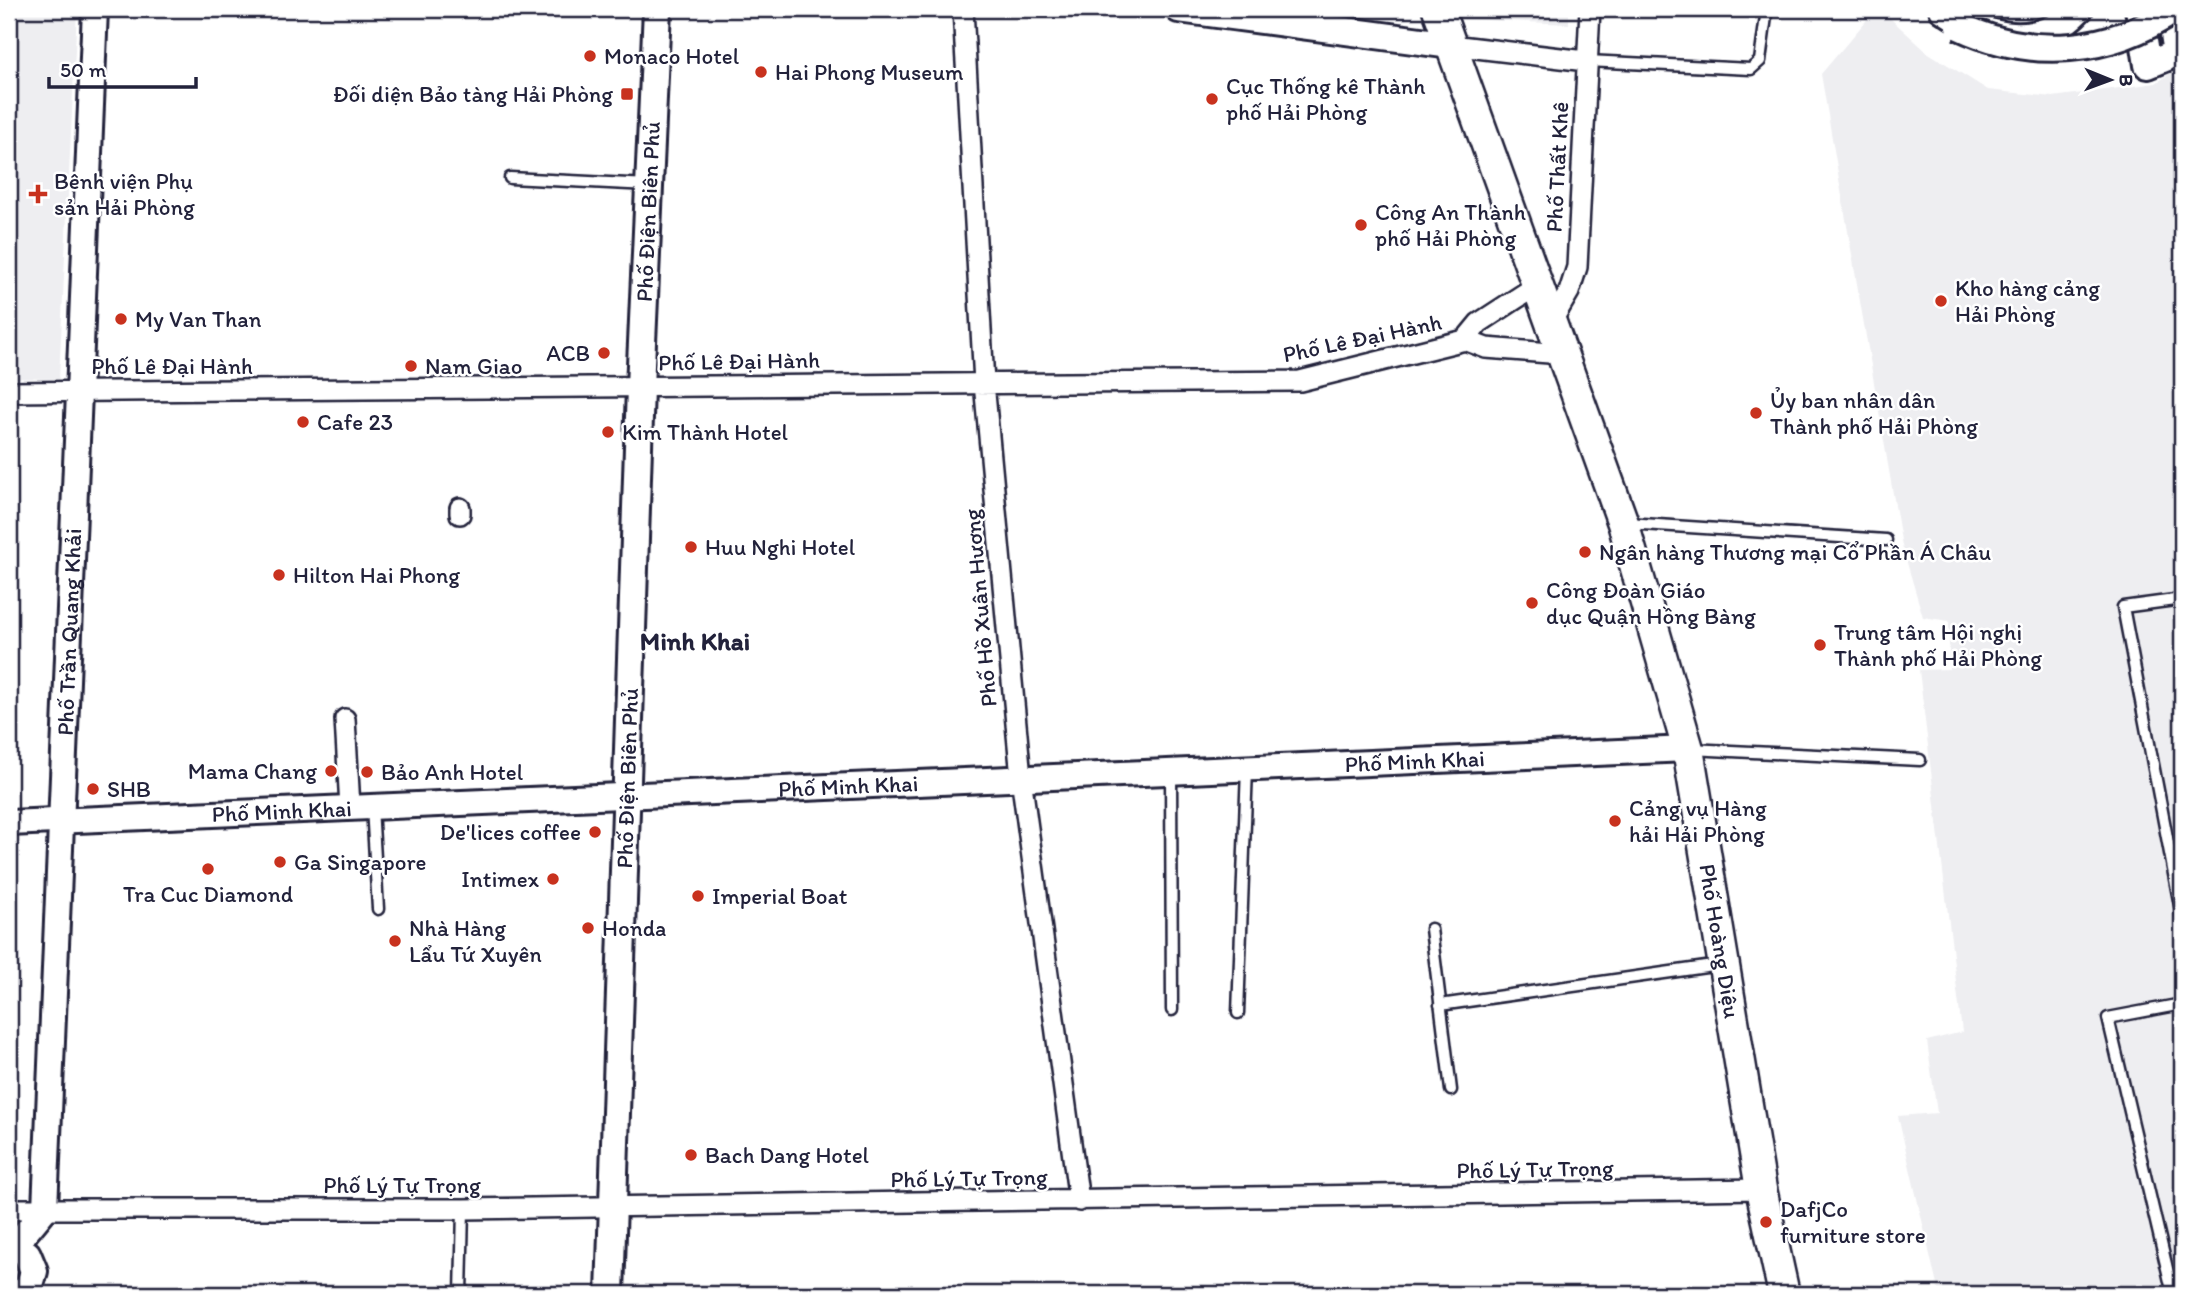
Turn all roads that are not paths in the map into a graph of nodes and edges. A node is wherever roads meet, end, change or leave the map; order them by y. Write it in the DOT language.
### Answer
graph roads {
  1 [pos="95,9"];
  2 [pos="657,9"];
  3 [pos="963,9"];
  4 [pos="1179,9"];
  5 [pos="1438,9"];
  6 [pos="1590,9"];
  7 [pos="1767,9"];
  8 [pos="1936,9"];
  9 [pos="2079,9"];
  10 [pos="2139,9"];
  11 [pos="2173,9"];
  12 [pos="1952,15"];
  13 [pos="1451,45"];
  14 [pos="1586,61"];
  15 [pos="510,178"];
  16 [pos="649,185"];
  17 [pos="1539,284"];
  18 [pos="1552,321"];
  19 [pos="1465,340"];
  20 [pos="1562,354"];
  21 [pos="984,383"];
  22 [pos="640,387"];
  23 [pos="79,391"];
  24 [pos="9,392"];
  25 [pos="1623,523"];
  26 [pos="1886,540"];
  27 [pos="2182,599"];
  28 [pos="345,719"];
  29 [pos="1688,749"];
  30 [pos="1920,760"];
  31 [pos="1247,767"];
  32 [pos="1171,771"];
  33 [pos="1020,777"];
  34 [pos="628,795"];
  35 [pos="361,806"];
  36 [pos="61,820"];
  37 [pos="9,823"];
  38 [pos="378,909"];
  39 [pos="2182,916"];
  40 [pos="1431,929"];
  41 [pos="1724,964"];
  42 [pos="2182,1004"];
  43 [pos="1440,1005"];
  44 [pos="1172,1010"];
  45 [pos="1238,1013"];
  46 [pos="1451,1090"];
  47 [pos="1761,1189"];
  48 [pos="1079,1200"];
  49 [pos="612,1207"];
  50 [pos="9,1209"];
  51 [pos="45,1209"];
  52 [pos="463,1209"];
  53 [pos="13,1243"];
  54 [pos="18,1294"];
  55 [pos="461,1294"];
  56 [pos="610,1294"];
  57 [pos="1784,1294"];
  58 [pos="2173,1294"];
  1 -- 23 [label="street, Phố Trần Quang Khải"];
  2 -- 16 [label="main road, Phố Điện Biên Phủ"];
  3 -- 21 [label="street, Phố Hồ Xuân Hương"];
  4 -- 13 [label="main road"];
  5 -- 13 [label="main road, Phố Hoàng Diệu"];
  6 -- 14 [label="street, Phố Thất Khê"];
  7 -- 14 [label="lane"];
  8 -- 11 [label="main road, bridge"];
  9 -- 12 [label="main road"];
  10 -- 11 [label="main road"];
  13 -- 14 [label="street"];
  13 -- 17 [label="main road, Phố Hoàng Diệu"];
  14 -- 18 [label="street, Phố Thất Khê"];
  15 -- 16 [label="lane"];
  16 -- 22 [label="main road, Phố Điện Biên Phủ"];
  17 -- 18 [label="main road, Phố Hoàng Diệu"];
  17 -- 19 [label="street, Phố Lê Đại Hành"];
  18 -- 20 [label="main road, Phố Hoàng Diệu"];
  19 -- 20 [label="street, Phố Lê Đại Hành"];
  19 -- 21 [label="street, Phố Lê Đại Hành"];
  20 -- 25 [label="main road, Phố Hoàng Diệu"];
  21 -- 22 [label="street, Phố Lê Đại Hành"];
  21 -- 33 [label="street, Phố Hồ Xuân Hương"];
  22 -- 23 [label="street, Phố Lê Đại Hành"];
  22 -- 34 [label="main road, Phố Điện Biên Phủ"];
  23 -- 24 [label="street, Phố Lê Đại Hành"];
  23 -- 36 [label="street, Phố Trần Quang Khải"];
  25 -- 26 [label="lane"];
  25 -- 29 [label="main road, Phố Hoàng Diệu"];
  27 -- 39 [label="lane"];
  28 -- 35 [label="street"];
  29 -- 30 [label="lane"];
  29 -- 31 [label="street, Phố Minh Khai"];
  29 -- 41 [label="main road, Phố Hoàng Diệu"];
  31 -- 32 [label="street, Phố Minh Khai"];
  31 -- 45 [label="lane"];
  32 -- 33 [label="street, Phố Minh Khai"];
  32 -- 44 [label="lane"];
  33 -- 34 [label="street, Phố Minh Khai"];
  33 -- 48 [label="street, Phố Hồ Xuân Hương"];
  34 -- 35 [label="street, Phố Minh Khai"];
  34 -- 49 [label="main road, Phố Điện Biên Phủ"];
  35 -- 36 [label="street, Phố Minh Khai"];
  35 -- 38 [label="lane"];
  36 -- 37 [label="street, Phố Minh Khai"];
  36 -- 51 [label="street, Phố Trần Quang Khải"];
  40 -- 43 [label="lane"];
  41 -- 43 [label="lane"];
  41 -- 47 [label="main road, Phố Hoàng Diệu"];
  42 -- 58 [label="lane"];
  43 -- 46 [label="lane"];
  47 -- 48 [label="street, Phố Lý Tự Trọng"];
  47 -- 57 [label="main road, Phố Hoàng Diệu"];
  48 -- 49 [label="street, Phố Lý Tự Trọng"];
  49 -- 52 [label="street, Phố Lý Tự Trọng"];
  49 -- 56 [label="main road, Phố Điện Biên Phủ"];
  50 -- 51 [label="street, Phố Lý Tự Trọng"];
  51 -- 52 [label="street, Phố Lý Tự Trọng"];
  51 -- 53 [label="street"];
  52 -- 55 [label="lane"];
  53 -- 54 [label="main road"];
}
